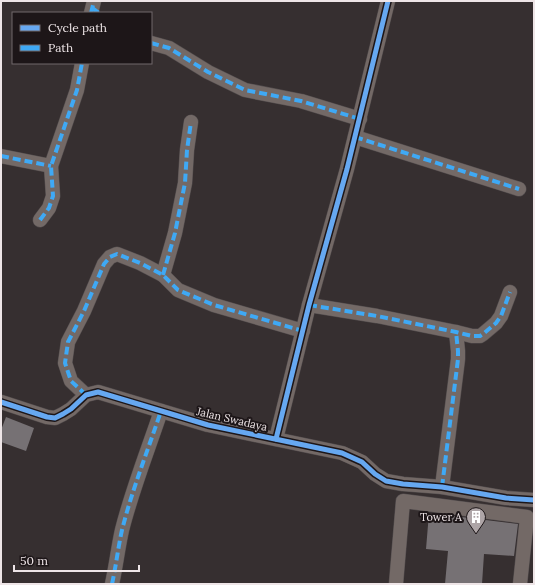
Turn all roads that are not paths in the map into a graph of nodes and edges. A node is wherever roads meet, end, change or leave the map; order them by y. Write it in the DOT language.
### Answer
graph roads {
  1 [pos="388,1"];
  2 [pos="152,43"];
  3 [pos="82,64"];
  4 [pos="360,119"];
  5 [pos="191,122"];
  6 [pos="355,137"];
  7 [pos="1,156"];
  8 [pos="51,166"];
  9 [pos="519,189"];
  10 [pos="40,220"];
  11 [pos="163,275"];
  12 [pos="510,292"];
  13 [pos="309,305"];
  14 [pos="303,331"];
  15 [pos="456,332"];
  16 [pos="86,395"];
  17 [pos="1,402"];
  18 [pos="161,411"];
  19 [pos="276,439"];
  20 [pos="442,487"];
  21 [pos="534,500"];
  22 [pos="112,584"];
  23 [pos="396,584"];
  24 [pos="520,584"];
  1 -- 4 [label="street"];
  2 -- 4 [label="street"];
  3 -- 8 [label="street"];
  4 -- 6 [label="street"];
  5 -- 11 [label="street"];
  6 -- 9 [label="street"];
  6 -- 13 [label="street"];
  7 -- 8 [label="street"];
  8 -- 10 [label="street"];
  11 -- 14 [label="street"];
  11 -- 16 [label="street"];
  12 -- 15 [label="street"];
  13 -- 14 [label="street"];
  13 -- 15 [label="street"];
  14 -- 19 [label="street"];
  15 -- 20 [label="street"];
  16 -- 17 [label="street"];
  16 -- 18 [label="street, Jalan Swadaya"];
  18 -- 19 [label="street, Jalan Swadaya"];
  18 -- 22 [label="street"];
  19 -- 20 [label="street, Jalan Swadaya"];
  20 -- 21 [label="street, Jalan Swadaya"];
  23 -- 24 [label="street"];
}
